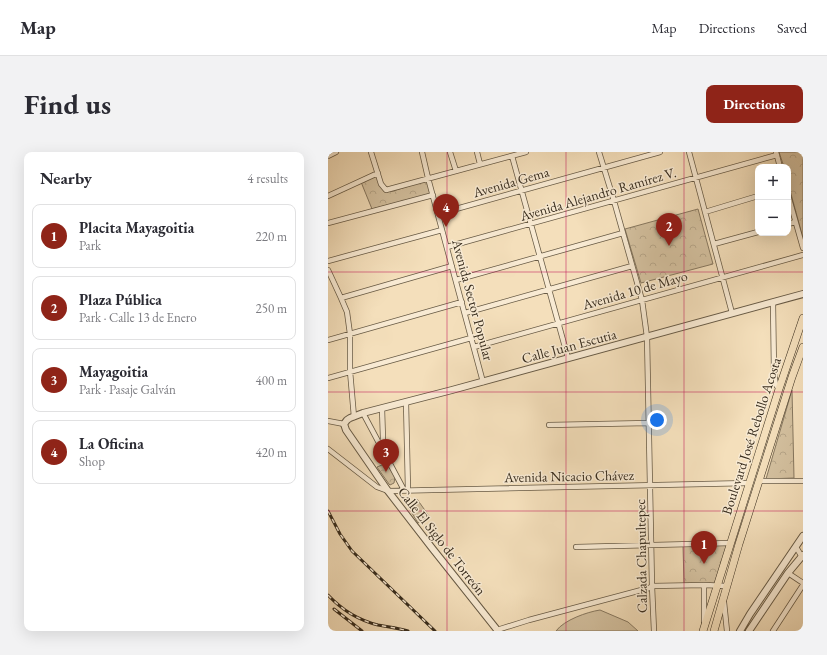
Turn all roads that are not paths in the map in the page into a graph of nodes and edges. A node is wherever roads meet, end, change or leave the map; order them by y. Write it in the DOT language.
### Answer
graph roads {
  1 [pos="336,152"];
  2 [pos="371,152"];
  3 [pos="422,152"];
  4 [pos="450,152"];
  5 [pos="477,152"];
  6 [pos="526,152"];
  7 [pos="600,152"];
  8 [pos="660,152"];
  9 [pos="689,152"];
  10 [pos="777,154"];
  11 [pos="509,155"];
  12 [pos="328,156"];
  13 [pos="480,164"];
  14 [pos="779,164"];
  15 [pos="604,168"];
  16 [pos="456,171"];
  17 [pos="378,173"];
  18 [pos="428,178"];
  19 [pos="696,178"];
  20 [pos="522,190"];
  21 [pos="433,195"];
  22 [pos="328,196"];
  23 [pos="755,197"];
  24 [pos="614,200"];
  25 [pos="789,200"];
  26 [pos="705,212"];
  27 [pos="438,214"];
  28 [pos="795,222"];
  29 [pos="328,223"];
  30 [pos="791,223"];
  31 [pos="531,224"];
  32 [pos="442,230"];
  33 [pos="623,233"];
  34 [pos="755,233"];
  35 [pos="714,244"];
  36 [pos="447,247"];
  37 [pos="803,248"];
  38 [pos="803,255"];
  39 [pos="539,257"];
  40 [pos="328,261"];
  41 [pos="452,266"];
  42 [pos="632,266"];
  43 [pos="328,270"];
  44 [pos="723,277"];
  45 [pos="456,280"];
  46 [pos="549,289"];
  47 [pos="803,294"];
  48 [pos="342,298"];
  49 [pos="642,300"];
  50 [pos="462,302"];
  51 [pos="773,302"];
  52 [pos="465,313"];
  53 [pos="732,313"];
  54 [pos="803,318"];
  55 [pos="558,323"];
  56 [pos="350,334"];
  57 [pos="647,337"];
  58 [pos="472,338"];
  59 [pos="328,340"];
  60 [pos="474,347"];
  61 [pos="803,347"];
  62 [pos="568,358"];
  63 [pos="350,371"];
  64 [pos="328,378"];
  65 [pos="483,382"];
  66 [pos="779,389"];
  67 [pos="406,402"];
  68 [pos="382,408"];
  69 [pos="363,413"];
  70 [pos="354,417"];
  71 [pos="328,422"];
  72 [pos="649,423"];
  73 [pos="344,424"];
  74 [pos="549,425"];
  75 [pos="381,447"];
  76 [pos="328,449"];
  77 [pos="380,478"];
  78 [pos="759,481"];
  79 [pos="803,481"];
  80 [pos="371,482"];
  81 [pos="750,483"];
  82 [pos="650,485"];
  83 [pos="406,490"];
  84 [pos="388,491"];
  85 [pos="746,520"];
  86 [pos="803,536"];
  87 [pos="731,543"];
  88 [pos="652,545"];
  89 [pos="576,547"];
  90 [pos="796,547"];
  91 [pos="802,556"];
  92 [pos="788,573"];
  93 [pos="803,584"];
  94 [pos="704,585"];
  95 [pos="652,586"];
  96 [pos="717,586"];
  97 [pos="727,586"];
  98 [pos="724,598"];
  99 [pos="498,630"];
  100 [pos="704,630"];
  101 [pos="654,631"];
  102 [pos="714,631"];
  103 [pos="727,631"];
  104 [pos="740,631"];
  105 [pos="749,631"];
  106 [pos="773,631"];
  1 -- 12 [label="street"];
  2 -- 17 [label="street"];
  3 -- 18 [label="street, Avenida Sector Popular"];
  4 -- 16 [label="street"];
  5 -- 13 [label="street"];
  6 -- 11 [label="street"];
  7 -- 15 [label="street, Calzada Chapultepec"];
  8 -- 15 [label="street, Avenida Gema"];
  9 -- 19 [label="street"];
  10 -- 14 [label="street"];
  10 -- 19 [label="street, Avenida Alejandro Ramírez V."];
  11 -- 13 [label="street"];
  11 -- 20 [label="street"];
  13 -- 16 [label="street"];
  15 -- 20 [label="street, Avenida Gema"];
  15 -- 24 [label="street, Calzada Chapultepec"];
  16 -- 18 [label="street"];
  17 -- 18 [label="street"];
  17 -- 22 [label="street"];
  18 -- 21 [label="street, Avenida Sector Popular"];
  19 -- 24 [label="street, Avenida Alejandro Ramírez V."];
  19 -- 26 [label="street"];
  20 -- 27 [label="street, Avenida Gema"];
  20 -- 31 [label="street"];
  21 -- 27 [label="street, Avenida Sector Popular"];
  21 -- 29 [label="street"];
  23 -- 26 [label="street"];
  24 -- 31 [label="street, Avenida Alejandro Ramírez V."];
  24 -- 33 [label="street, Calzada Chapultepec"];
  25 -- 28 [label="street"];
  26 -- 35 [label="street"];
  27 -- 32 [label="street, Avenida Sector Popular"];
  28 -- 30 [label="street"];
  28 -- 37 [label="street"];
  31 -- 36 [label="street, Avenida Alejandro Ramírez V."];
  31 -- 39 [label="street"];
  32 -- 36 [label="street, Avenida Sector Popular"];
  32 -- 40 [label="street"];
  33 -- 39 [label="street"];
  33 -- 42 [label="street, Calzada Chapultepec"];
  34 -- 35 [label="street"];
  35 -- 44 [label="street"];
  36 -- 41 [label="street, Avenida Sector Popular"];
  38 -- 44 [label="street, Avenida 10 de Mayo"];
  39 -- 45 [label="street"];
  39 -- 46 [label="street"];
  41 -- 45 [label="street, Avenida Sector Popular"];
  41 -- 48 [label="street"];
  42 -- 46 [label="street"];
  42 -- 49 [label="street, Calzada Chapultepec"];
  43 -- 48 [label="street"];
  44 -- 49 [label="street, Avenida 10 de Mayo"];
  44 -- 53 [label="street"];
  45 -- 50 [label="street, Avenida Sector Popular"];
  46 -- 52 [label="street"];
  46 -- 55 [label="street"];
  47 -- 51 [label="street, Calle Juan Escutia"];
  48 -- 56 [label="street"];
  49 -- 55 [label="street, Avenida 10 de Mayo"];
  49 -- 57 [label="street, Calzada Chapultepec"];
  50 -- 52 [label="street, Avenida Sector Popular"];
  50 -- 56 [label="street"];
  51 -- 53 [label="street, Calle Juan Escutia"];
  51 -- 66 [label="street"];
  52 -- 58 [label="street, Avenida Sector Popular"];
  53 -- 57 [label="street, Calle Juan Escutia"];
  54 -- 66 [label="main road, Boulevard José Rebollo Acosta"];
  55 -- 60 [label="street, Avenida 10 de Mayo"];
  55 -- 62 [label="street"];
  56 -- 59 [label="street"];
  56 -- 63 [label="street"];
  57 -- 62 [label="street, Calle Juan Escutia"];
  57 -- 72 [label="street, Calzada Chapultepec"];
  58 -- 60 [label="street, Avenida Sector Popular"];
  58 -- 63 [label="street"];
  60 -- 65 [label="street, Avenida Sector Popular"];
  61 -- 78 [label="main road, Boulevard José Rebollo Acosta"];
  62 -- 65 [label="street, Calle Juan Escutia"];
  63 -- 64 [label="street"];
  63 -- 70 [label="street"];
  65 -- 67 [label="street, Calle Juan Escutia"];
  66 -- 81 [label="main road, Boulevard José Rebollo Acosta"];
  67 -- 68 [label="street, Calle Juan Escutia"];
  67 -- 83 [label="street"];
  68 -- 69 [label="street, Calle Juan Escutia"];
  68 -- 75 [label="street"];
  69 -- 70 [label="street, Calle Juan Escutia"];
  69 -- 75 [label="street"];
  70 -- 73 [label="street, Calle Juan Escutia"];
  71 -- 73 [label="street"];
  72 -- 74 [label="street"];
  72 -- 82 [label="street, Calzada Chapultepec"];
  73 -- 77 [label="street, Calle El Siglo de Torreón"];
  75 -- 83 [label="street"];
  76 -- 80 [label="street"];
  77 -- 80 [label="street"];
  77 -- 84 [label="street, Calle El Siglo de Torreón"];
  78 -- 79 [label="street"];
  78 -- 85 [label="main road, Boulevard José Rebollo Acosta"];
  80 -- 84 [label="street"];
  81 -- 82 [label="street, Avenida Nicacio Chávez"];
  81 -- 85 [label="main road"];
  81 -- 87 [label="main road, Boulevard José Rebollo Acosta"];
  82 -- 83 [label="street, Avenida Nicacio Chávez"];
  82 -- 88 [label="street, Calzada Chapultepec"];
  83 -- 84 [label="street, Avenida Nicacio Chávez"];
  84 -- 99 [label="street, Calle El Siglo de Torreón"];
  85 -- 97 [label="main road, Boulevard José Rebollo Acosta"];
  86 -- 90 [label="street"];
  87 -- 88 [label="street"];
  87 -- 96 [label="main road, Boulevard José Rebollo Acosta"];
  88 -- 89 [label="street"];
  88 -- 95 [label="street, Calzada Chapultepec"];
  90 -- 91 [label="street"];
  90 -- 104 [label="street"];
  91 -- 92 [label="street"];
  92 -- 93 [label="street"];
  92 -- 105 [label="street"];
  93 -- 106 [label="street"];
  94 -- 95 [label="street"];
  94 -- 96 [label="street"];
  94 -- 100 [label="street"];
  95 -- 99 [label="street"];
  95 -- 101 [label="street, Calzada Chapultepec"];
  96 -- 97 [label="street"];
  96 -- 100 [label="main road, Boulevard José Rebollo Acosta"];
  97 -- 98 [label="main road, Boulevard José Rebollo Acosta"];
  98 -- 102 [label="main road, Boulevard José Rebollo Acosta"];
  98 -- 103 [label="street"];
}
